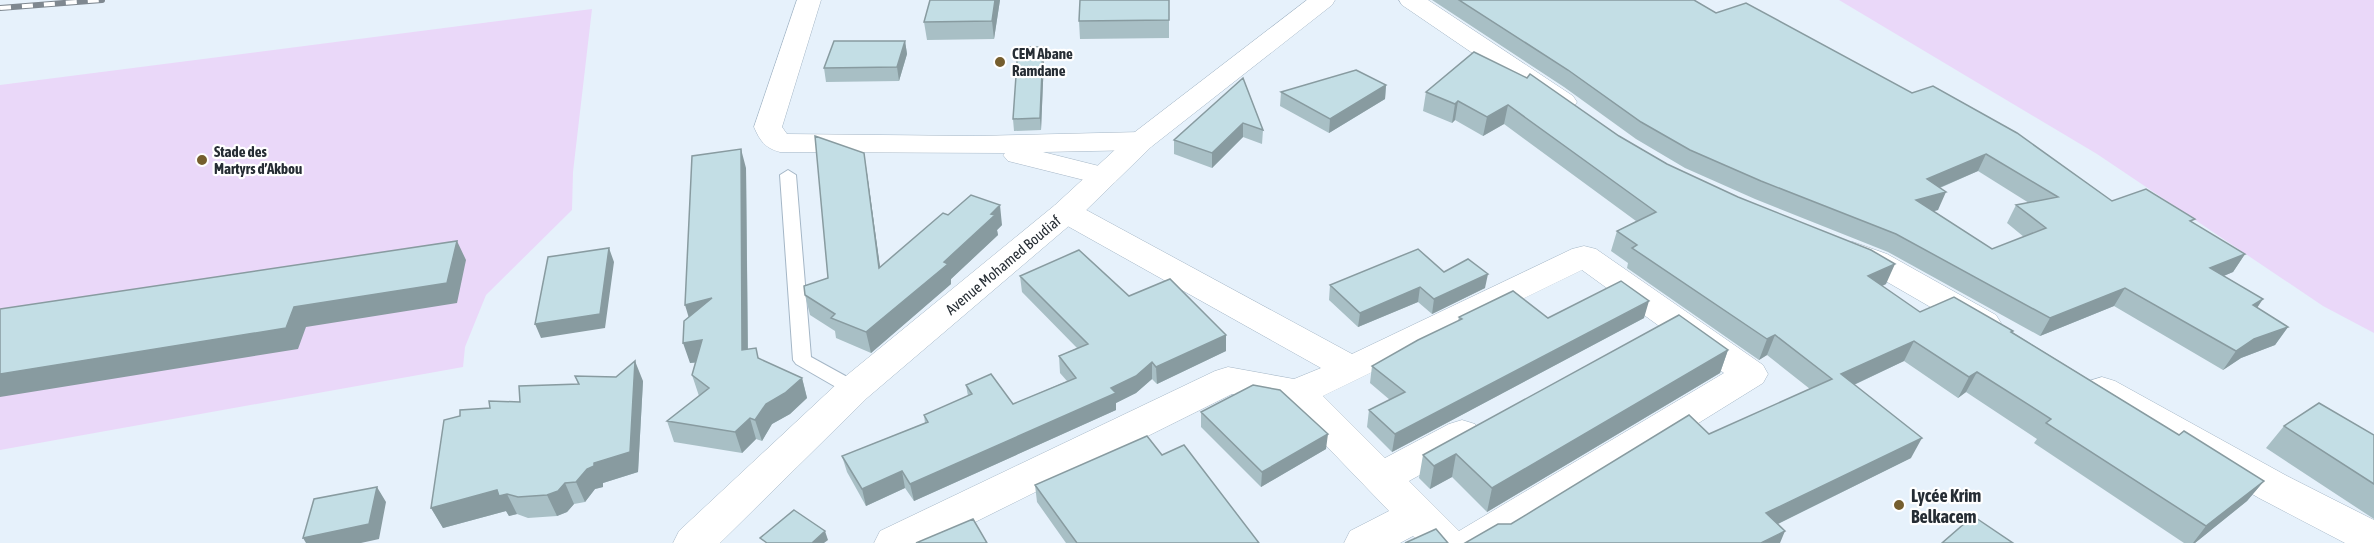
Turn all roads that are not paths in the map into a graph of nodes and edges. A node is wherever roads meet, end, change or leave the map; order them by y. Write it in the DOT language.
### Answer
graph roads {
  1 [pos="808,0"];
  2 [pos="1323,0"];
  3 [pos="1411,0"];
  4 [pos="1589,121"];
  5 [pos="1141,141"];
  6 [pos="976,145"];
  7 [pos="788,175"];
  8 [pos="1104,176"];
  9 [pos="1066,212"];
  10 [pos="1820,239"];
  11 [pos="1675,319"];
  12 [pos="1643,336"];
  13 [pos="2008,336"];
  14 [pos="1351,369"];
  15 [pos="2079,377"];
  16 [pos="854,389"];
  17 [pos="1297,393"];
  18 [pos="1486,421"];
  19 [pos="1381,478"];
  20 [pos="1417,513"];
  21 [pos="2374,539"];
  22 [pos="694,543"];
  23 [pos="895,543"];
  24 [pos="1365,543"];
  25 [pos="1446,543"];
  26 [pos="1472,543"];
  1 -- 6 [label="street"];
  2 -- 5 [label="street, Avenue Mohamed Boudiaf"];
  3 -- 4 [label="street"];
  5 -- 6 [label="street"];
  5 -- 8 [label="street, Avenue Mohamed Boudiaf"];
  6 -- 8 [label="street"];
  7 -- 16 [label="lane"];
  8 -- 9 [label="street, Avenue Mohamed Boudiaf"];
  9 -- 14 [label="street"];
  9 -- 16 [label="street, Avenue Mohamed Boudiaf"];
  10 -- 13 [label="street"];
  11 -- 12 [label="street"];
  11 -- 14 [label="street"];
  11 -- 26 [label="street"];
  14 -- 17 [label="street"];
  15 -- 21 [label="street"];
  16 -- 22 [label="street, Avenue Mohamed Boudiaf"];
  17 -- 19 [label="street"];
  17 -- 23 [label="street"];
  18 -- 19 [label="street"];
  19 -- 20 [label="street"];
  20 -- 24 [label="street"];
  20 -- 25 [label="street"];
}
